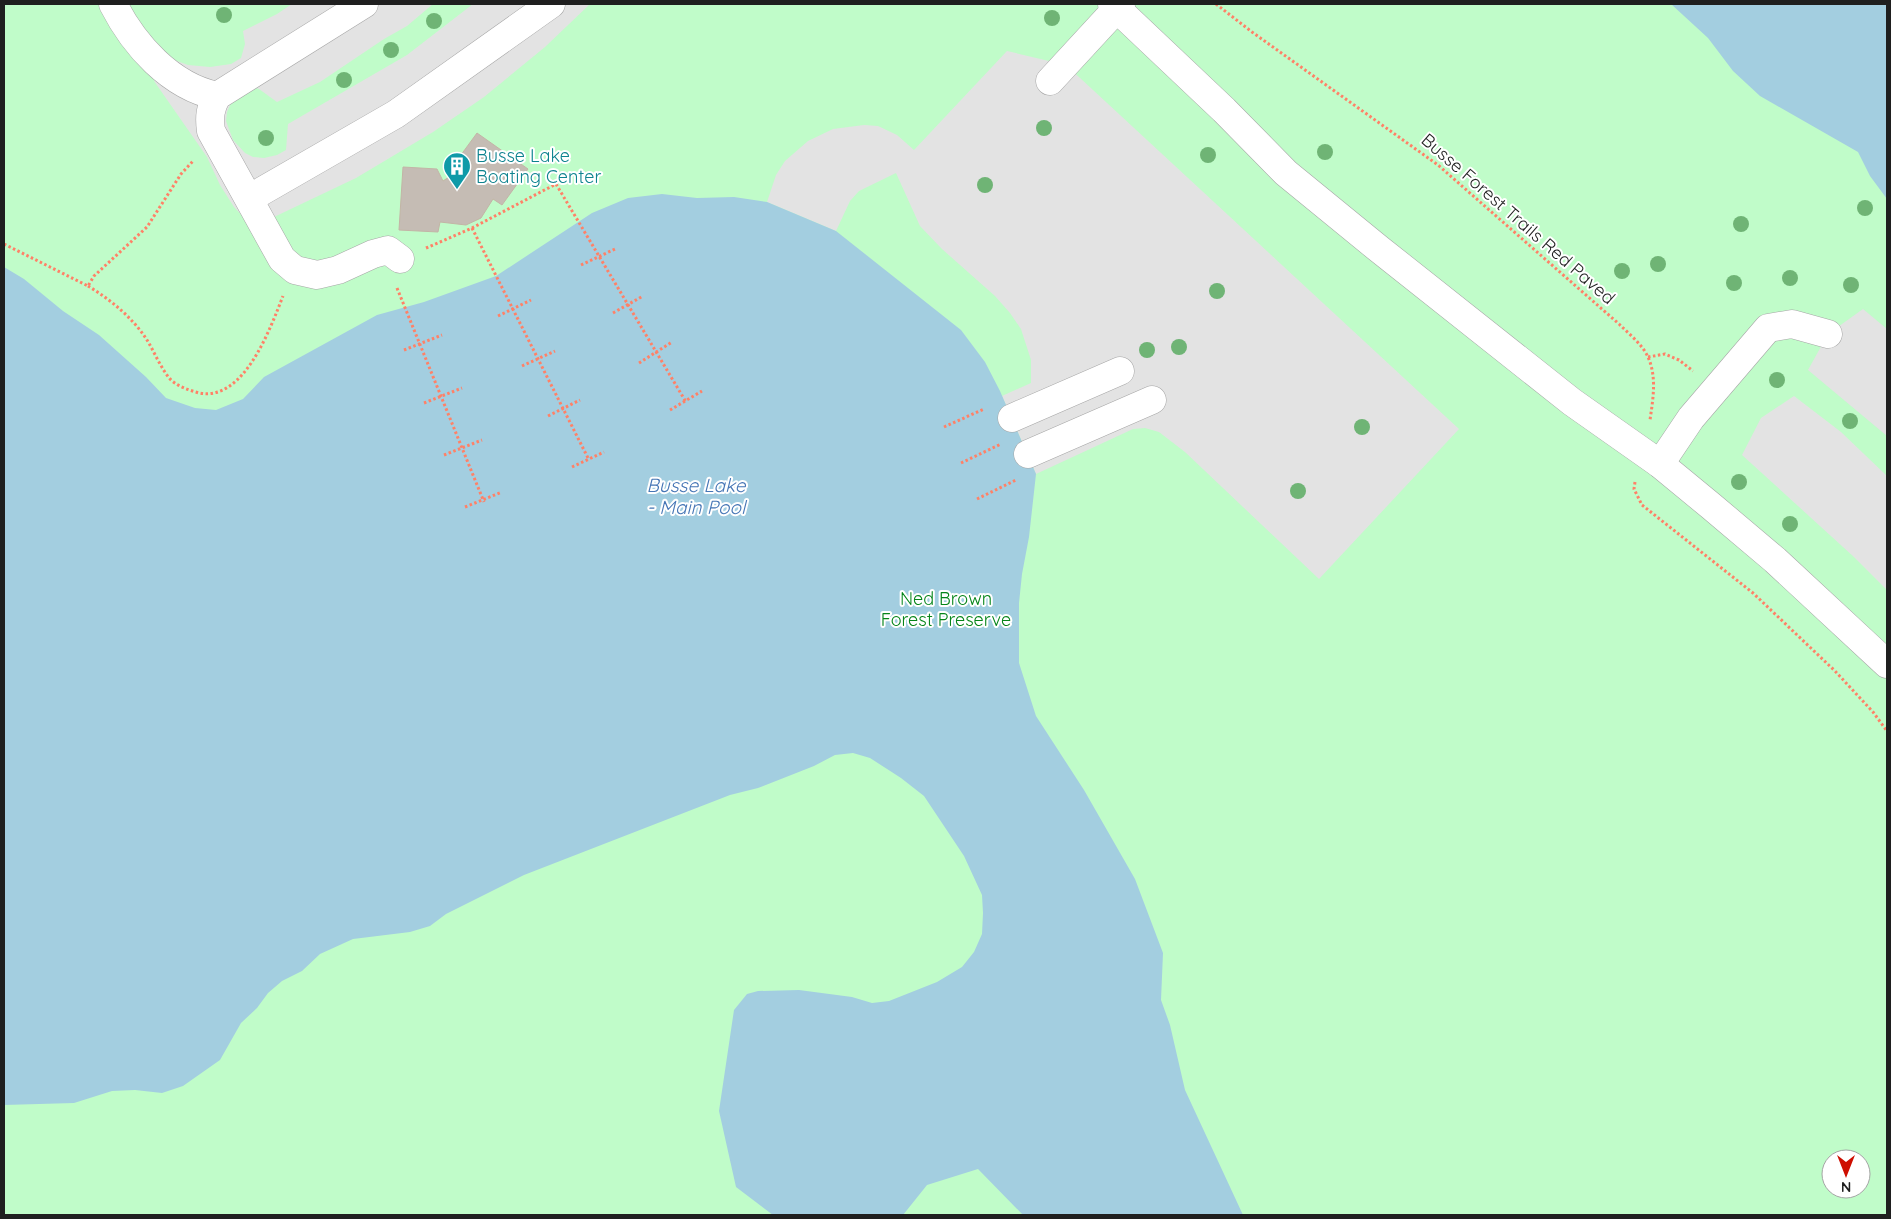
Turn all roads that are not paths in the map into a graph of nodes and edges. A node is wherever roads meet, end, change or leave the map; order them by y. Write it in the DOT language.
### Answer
graph roads {
  1 [pos="113,4"];
  2 [pos="364,4"];
  3 [pos="551,4"];
  4 [pos="1117,5"];
  5 [pos="1050,81"];
  6 [pos="217,96"];
  7 [pos="250,198"];
  8 [pos="394,262"];
  9 [pos="1828,334"];
  10 [pos="1120,370"];
  11 [pos="1152,400"];
  12 [pos="1012,418"];
  13 [pos="1028,454"];
  14 [pos="1660,464"];
  15 [pos="1887,664"];
  1 -- 6 [label="lane"];
  2 -- 6 [label="lane"];
  3 -- 7 [label="lane"];
  4 -- 5 [label="lane"];
  4 -- 14 [label="lane"];
  6 -- 7 [label="lane"];
  7 -- 8 [label="lane"];
  9 -- 14 [label="lane"];
  10 -- 12 [label="lane"];
  11 -- 13 [label="lane"];
  14 -- 15 [label="lane"];
}
